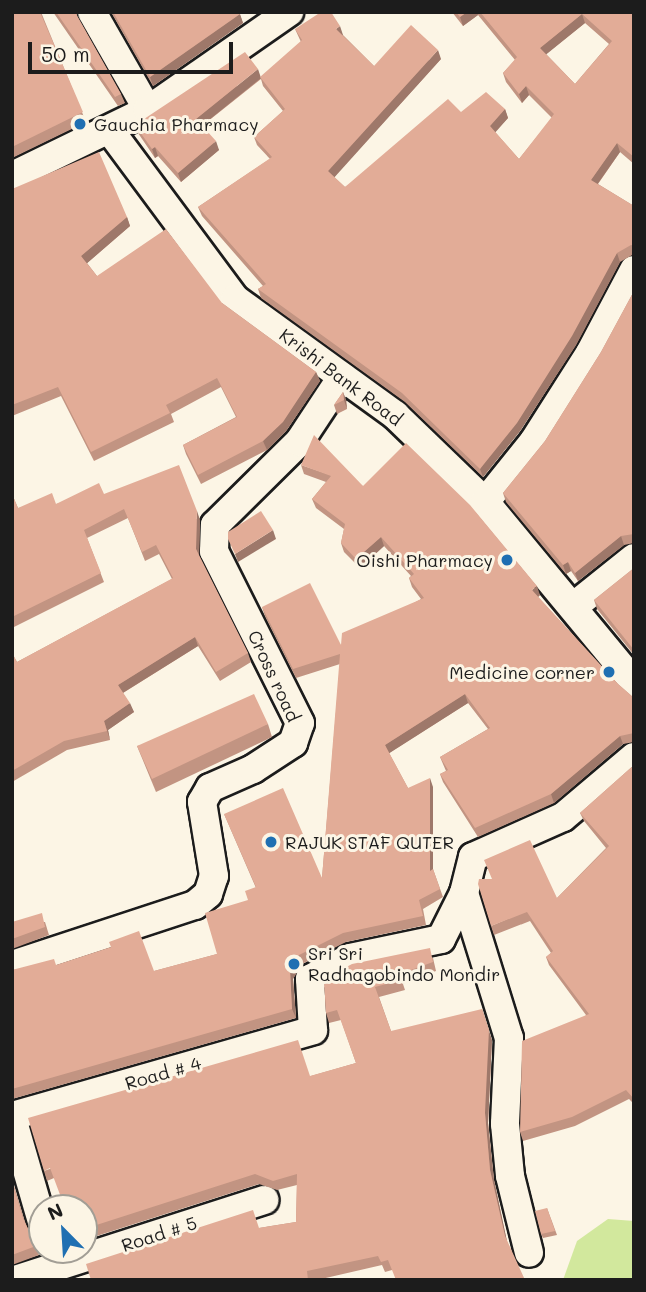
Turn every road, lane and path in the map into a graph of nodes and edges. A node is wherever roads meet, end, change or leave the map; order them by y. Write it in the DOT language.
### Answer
graph roads {
  1 [pos="92,12"];
  2 [pos="289,12"];
  3 [pos="148,110"];
  4 [pos="111,132"];
  5 [pos="12,176"];
  6 [pos="634,270"];
  7 [pos="342,377"];
  8 [pos="485,502"];
  9 [pos="634,558"];
  10 [pos="573,607"];
  11 [pos="634,682"];
  12 [pos="634,757"];
  13 [pos="464,893"];
  14 [pos="12,965"];
  15 [pos="12,1117"];
  16 [pos="34,1194"];
  17 [pos="264,1200"];
  18 [pos="529,1253"];
  19 [pos="55,1266"];
  20 [pos="15,1280"];
  1 -- 3 [label="street"];
  2 -- 3 [label="street"];
  3 -- 4 [label="street"];
  4 -- 5 [label="street"];
  4 -- 7 [label="street, Krishi Bank Road"];
  6 -- 8 [label="street"];
  7 -- 8 [label="street, Krishi Bank Road"];
  7 -- 14 [label="street, Cross road"];
  8 -- 10 [label="street, Krishi Bank Road"];
  9 -- 10 [label="street"];
  10 -- 11 [label="street, Krishi Bank Road"];
  12 -- 13 [label="street"];
  13 -- 15 [label="street, Road # 4"];
  13 -- 18 [label="street"];
  15 -- 16 [label="street"];
  17 -- 19 [label="street, Road # 5"];
  19 -- 20 [label="street, Road # 5"];
}
